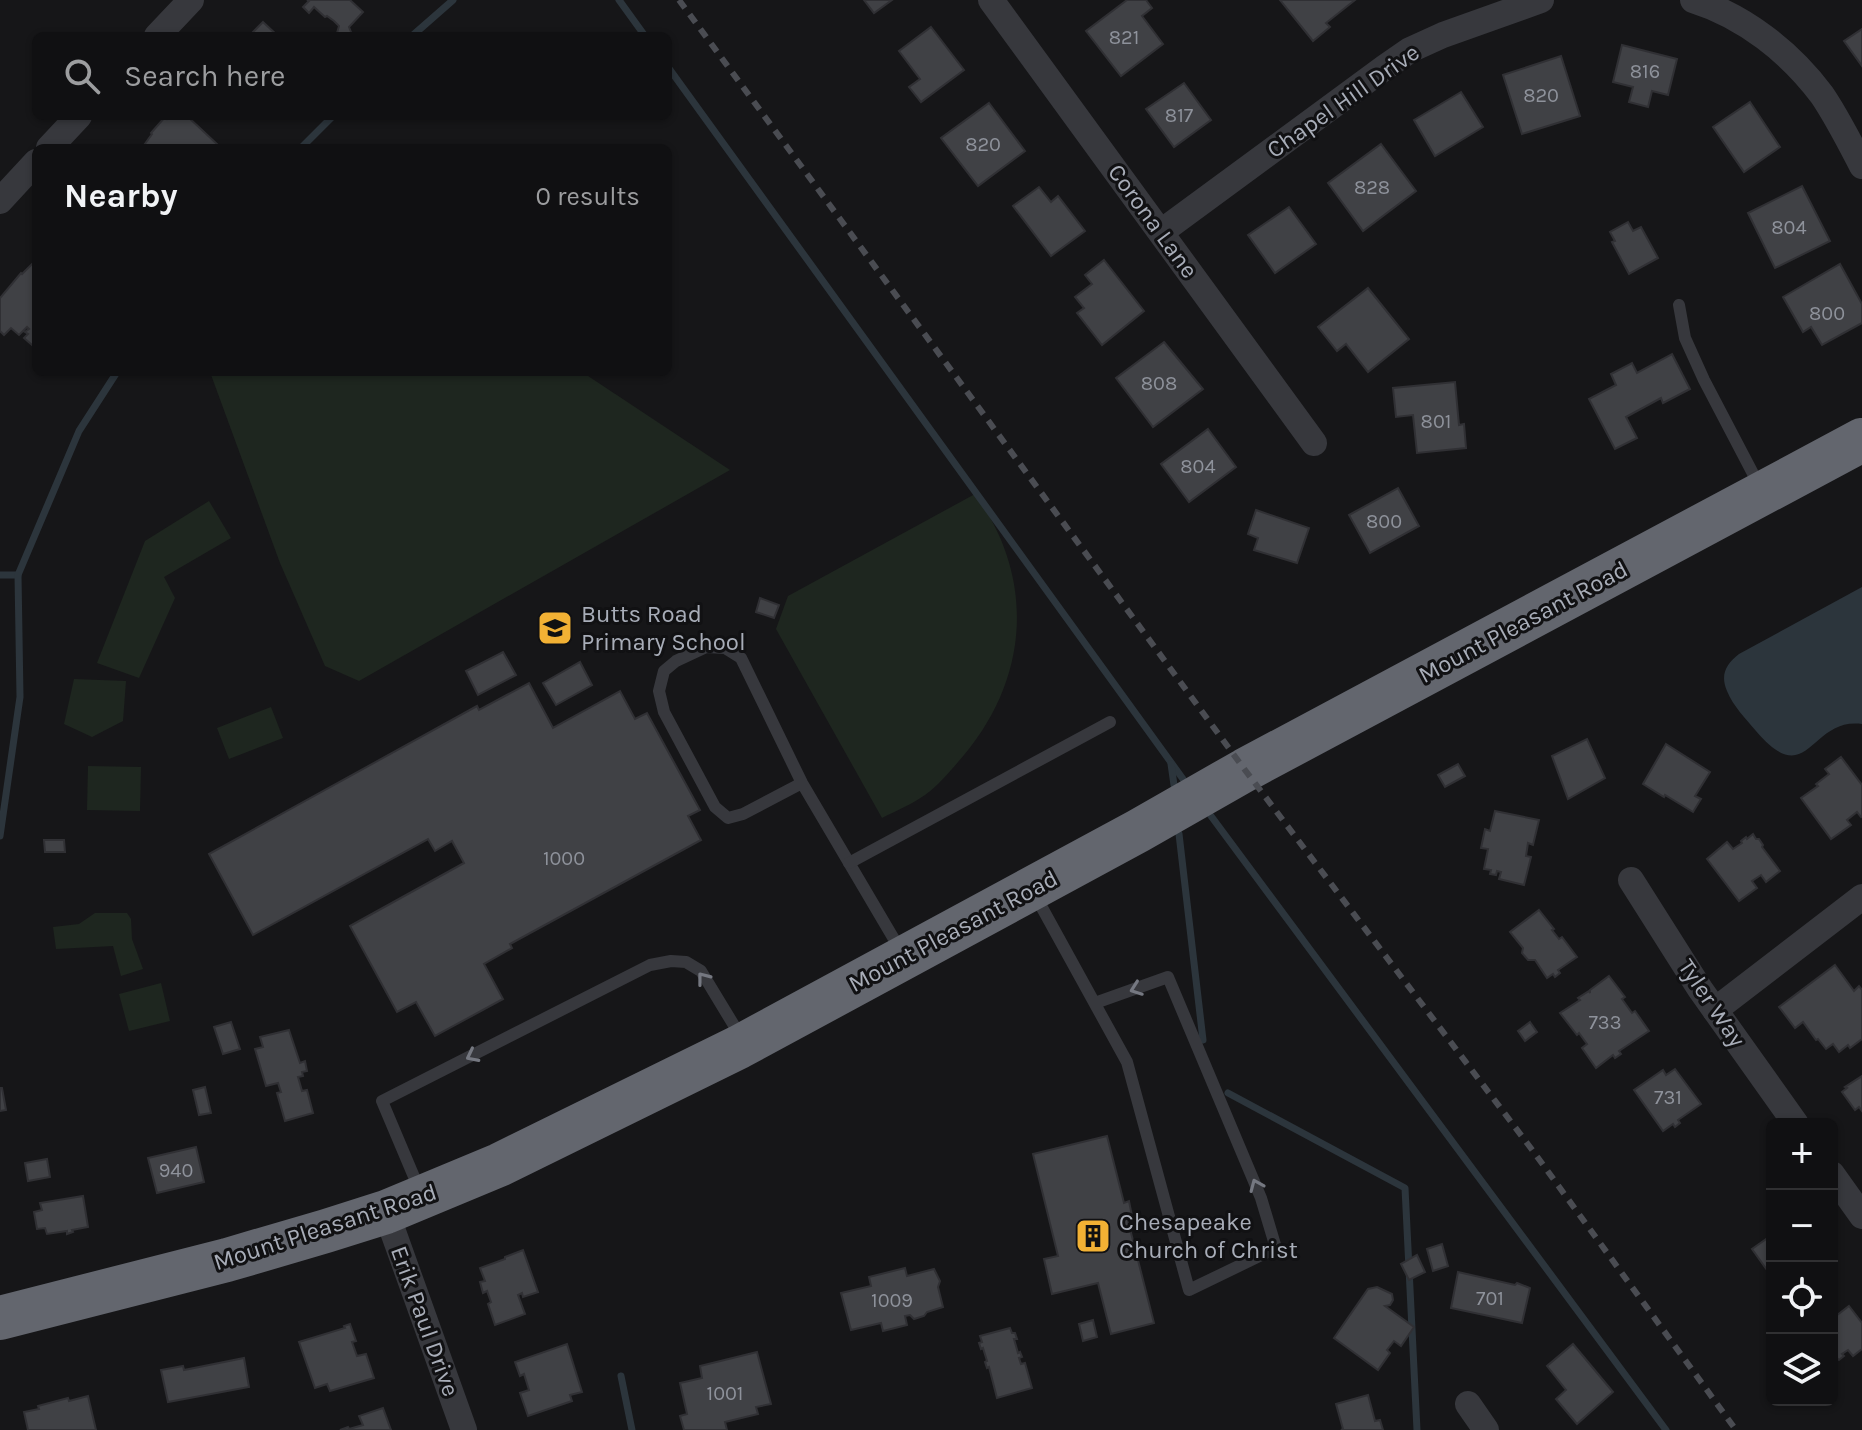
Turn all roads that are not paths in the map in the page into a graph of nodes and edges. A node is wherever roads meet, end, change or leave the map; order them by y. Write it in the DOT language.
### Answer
graph roads {
  1 [pos="191,0"];
  2 [pos="991,0"];
  3 [pos="1541,0"];
  4 [pos="1693,0"];
  5 [pos="161,32"];
  6 [pos="75,120"];
  7 [pos="53,144"];
  8 [pos="1860,160"];
  9 [pos="32,166"];
  10 [pos="0,201"];
  11 [pos="1161,232"];
  12 [pos="1679,305"];
  13 [pos="1862,440"];
  14 [pos="1314,443"];
  15 [pos="1764,493"];
  16 [pos="1110,722"];
  17 [pos="802,783"];
  18 [pos="849,863"];
  19 [pos="1631,880"];
  20 [pos="1031,888"];
  21 [pos="1862,897"];
  22 [pos="904,957"];
  23 [pos="1095,1003"];
  24 [pos="1715,1010"];
  25 [pos="745,1044"];
  26 [pos="1792,1118"];
  27 [pos="1838,1182"];
  28 [pos="404,1205"];
  29 [pos="1862,1216"];
  30 [pos="0,1318"];
  31 [pos="1468,1404"];
  32 [pos="464,1430"];
  33 [pos="1486,1430"];
  1 -- 5 [label="street"];
  2 -- 11 [label="street, Corona Lane"];
  3 -- 11 [label="street, Chapel Hill Drive"];
  4 -- 8 [label="street"];
  6 -- 7 [label="street"];
  9 -- 10 [label="street"];
  11 -- 14 [label="street, Corona Lane"];
  12 -- 15 [label="lane"];
  13 -- 15 [label="highway, Mount Pleasant Road"];
  15 -- 20 [label="highway, Mount Pleasant Road"];
  16 -- 18 [label="lane"];
  17 -- 17 [label="lane"];
  17 -- 18 [label="lane"];
  18 -- 22 [label="lane"];
  19 -- 24 [label="street, Tyler Way"];
  20 -- 22 [label="highway, Mount Pleasant Road"];
  20 -- 23 [label="lane"];
  21 -- 24 [label="street"];
  22 -- 25 [label="highway, Mount Pleasant Road"];
  23 -- 23 [label="lane, one-way"];
  24 -- 26 [label="street, Tyler Way"];
  25 -- 28 [label="highway, Mount Pleasant Road"];
  25 -- 28 [label="lane, one-way"];
  27 -- 29 [label="street"];
  28 -- 30 [label="highway, Mount Pleasant Road"];
  28 -- 32 [label="street, Erik Paul Drive"];
  31 -- 33 [label="street"];
}
